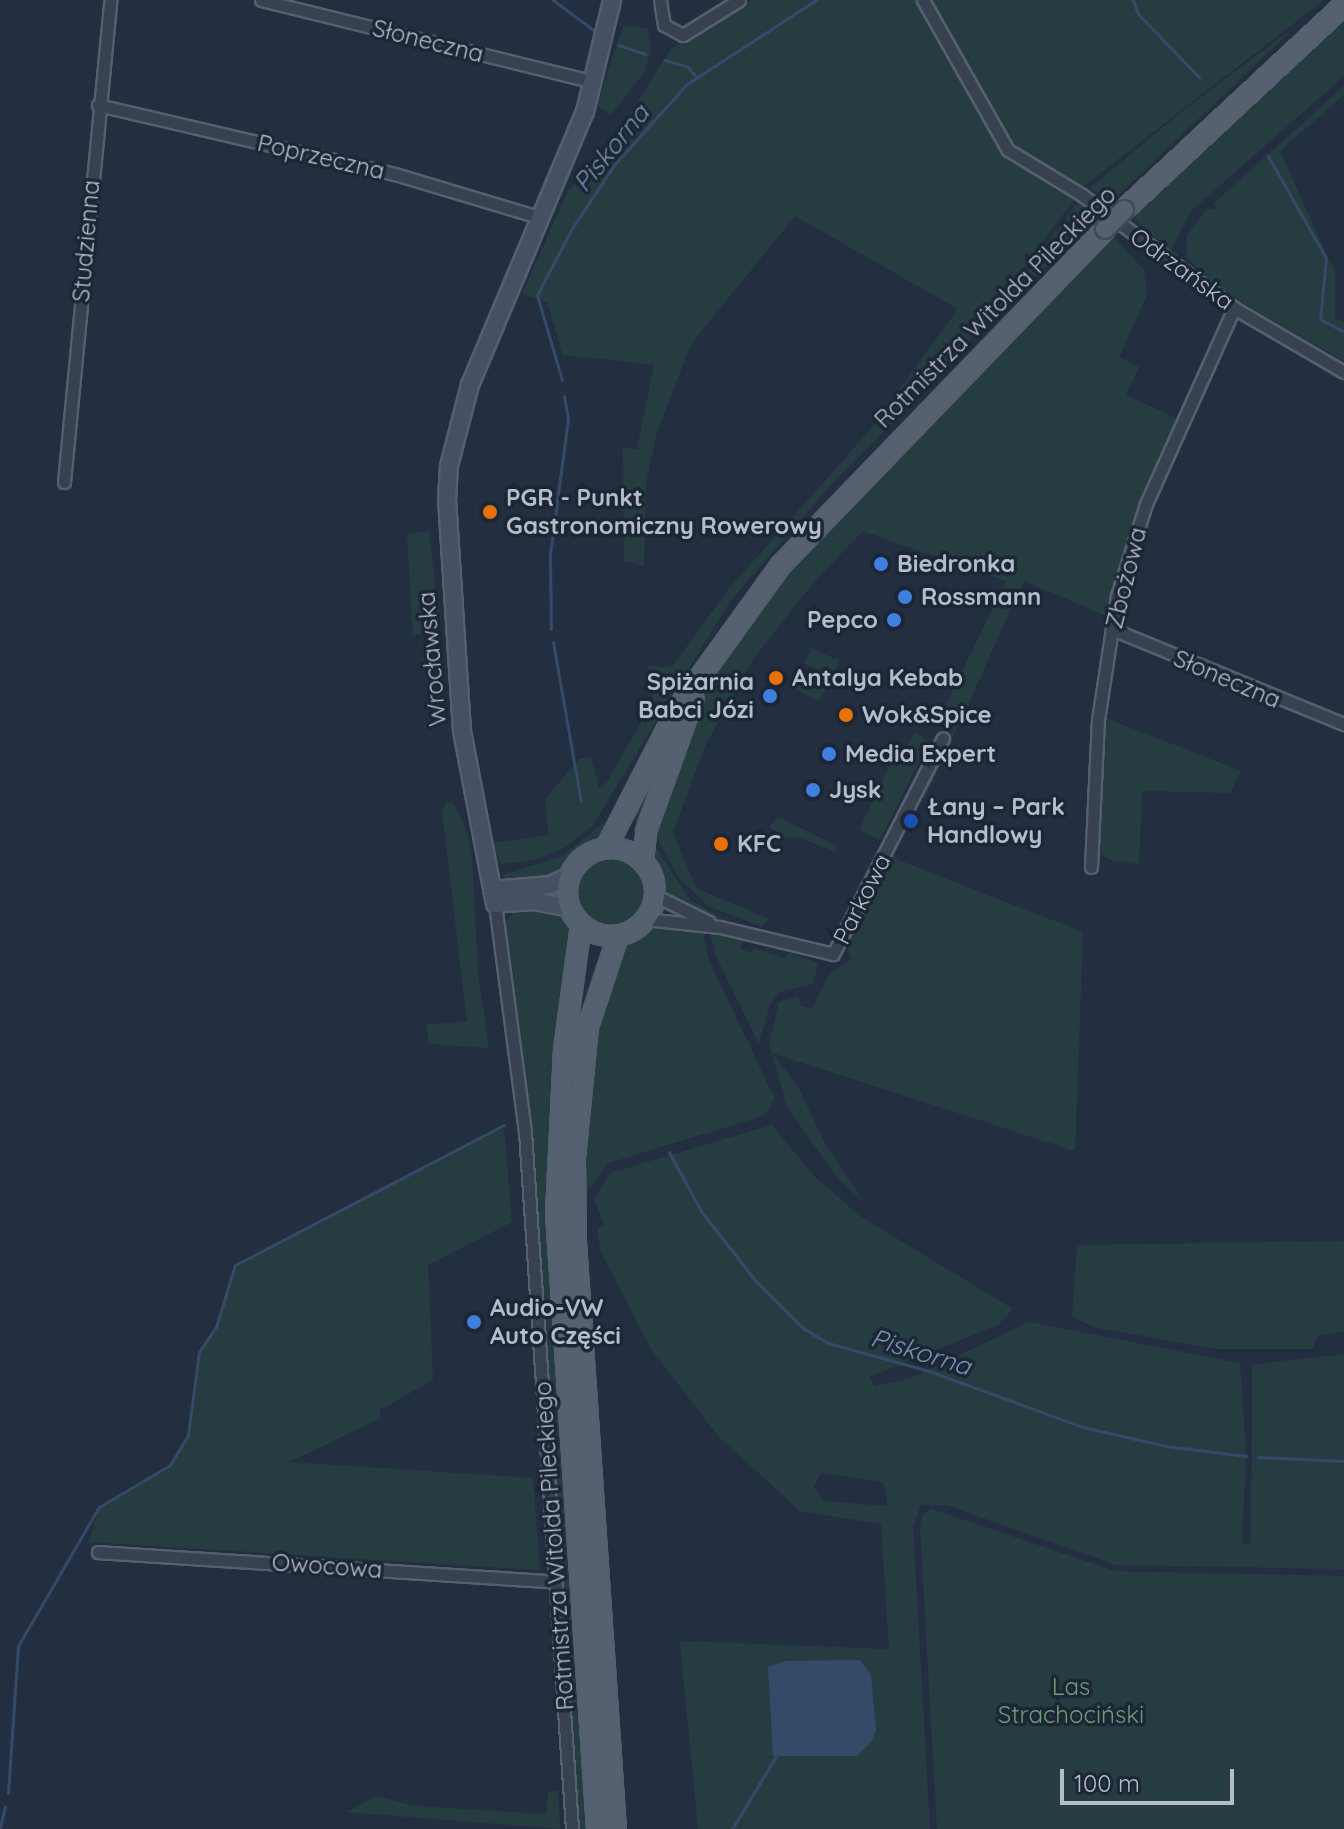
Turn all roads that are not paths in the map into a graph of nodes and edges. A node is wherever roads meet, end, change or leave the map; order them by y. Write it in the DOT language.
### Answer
graph roads {
  1 [pos="110,0"];
  2 [pos="261,0"];
  3 [pos="612,0"];
  4 [pos="660,0"];
  5 [pos="739,0"];
  6 [pos="923,0"];
  7 [pos="1344,5"];
  8 [pos="594,82"];
  9 [pos="98,105"];
  10 [pos="542,218"];
  11 [pos="1234,308"];
  12 [pos="1344,372"];
  13 [pos="64,482"];
  14 [pos="1112,629"];
  15 [pos="707,666"];
  16 [pos="1344,724"];
  17 [pos="943,738"];
  18 [pos="606,848"];
  19 [pos="643,862"];
  20 [pos="1091,867"];
  21 [pos="570,876"];
  22 [pos="654,895"];
  23 [pos="493,897"];
  24 [pos="570,908"];
  25 [pos="645,919"];
  26 [pos="581,925"];
  27 [pos="720,927"];
  28 [pos="618,936"];
  29 [pos="98,1552"];
  30 [pos="556,1582"];
  31 [pos="572,1829"];
  32 [pos="597,1829"];
  33 [pos="616,1829"];
  1 -- 9 [label="street, Studzienna"];
  2 -- 8 [label="street, Słoneczna"];
  3 -- 8 [label="main road, Wrocławska"];
  4 -- 5 [label="street"];
  6 -- 11 [label="street, Odrzańska"];
  7 -- 15 [label="main road, Rotmistrza Witolda Pileckiego, bridge"];
  8 -- 10 [label="main road, Wrocławska"];
  9 -- 10 [label="street, Poprzeczna"];
  9 -- 13 [label="street, Studzienna"];
  10 -- 23 [label="main road, Wrocławska"];
  11 -- 12 [label="street, Odrzańska"];
  11 -- 14 [label="street, Zbożowa"];
  14 -- 16 [label="street, Słoneczna"];
  14 -- 20 [label="street, Zbożowa"];
  15 -- 18 [label="main road, Rotmistrza Witolda Pileckiego"];
  15 -- 19 [label="main road, Rotmistrza Witolda Pileckiego"];
  17 -- 27 [label="street, Parkowa"];
  18 -- 19 [label="main road"];
  18 -- 21 [label="main road"];
  19 -- 22 [label="main road"];
  21 -- 23 [label="main road"];
  21 -- 24 [label="main road"];
  22 -- 25 [label="main road"];
  22 -- 27 [label="street"];
  23 -- 24 [label="main road"];
  23 -- 30 [label="street, Wrocławska"];
  24 -- 26 [label="main road"];
  25 -- 27 [label="street"];
  25 -- 28 [label="main road"];
  26 -- 28 [label="main road"];
  26 -- 32 [label="main road, Rotmistrza Witolda Pileckiego"];
  28 -- 33 [label="main road, Rotmistrza Witolda Pileckiego"];
  29 -- 30 [label="street, Owocowa"];
  30 -- 31 [label="street, Wrocławska"];
}
